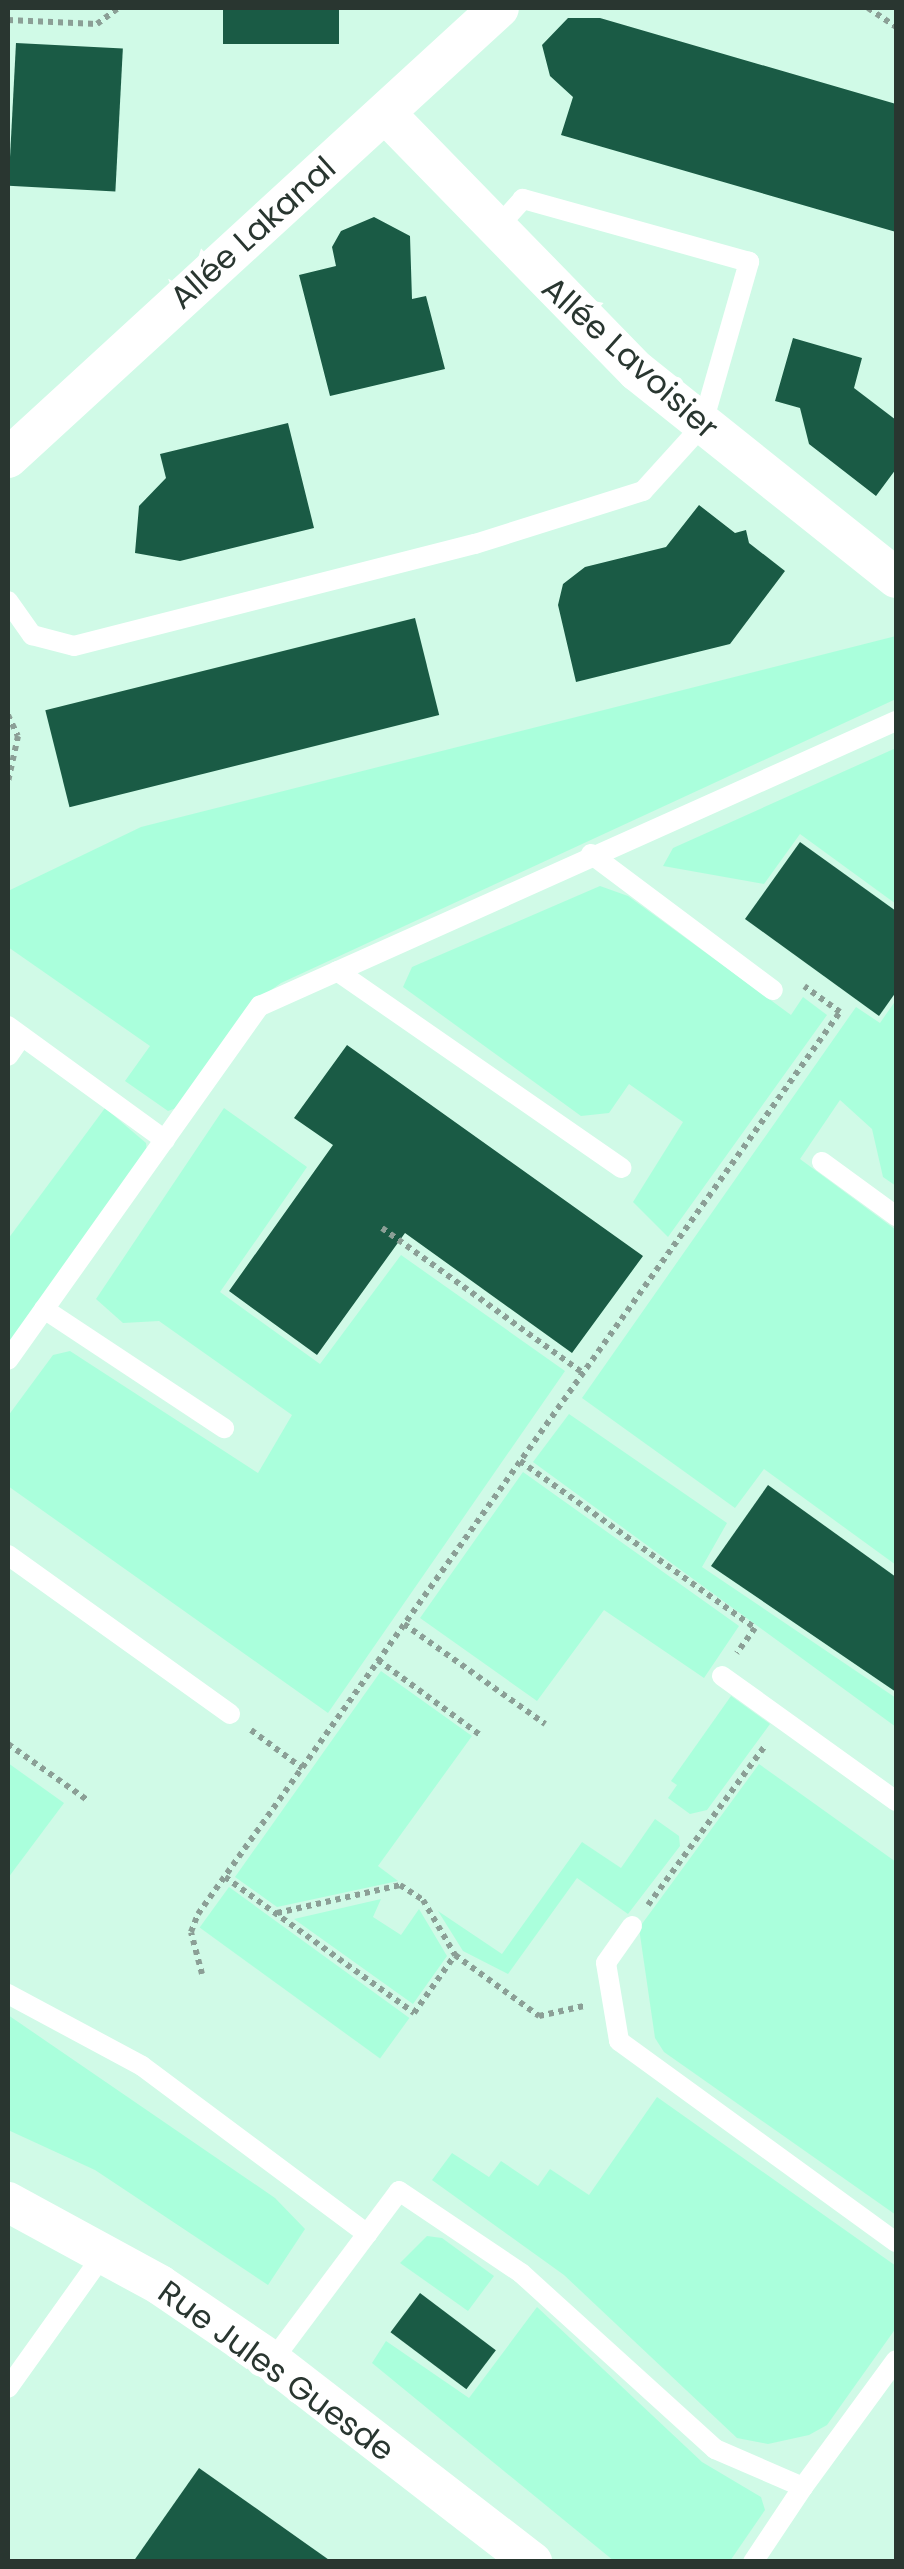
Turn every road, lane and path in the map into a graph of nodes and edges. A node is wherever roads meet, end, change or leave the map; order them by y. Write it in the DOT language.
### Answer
graph roads {
  1 [pos="118,8"];
  2 [pos="499,8"];
  3 [pos="868,8"];
  4 [pos="8,20"];
  5 [pos="896,27"];
  6 [pos="386,112"];
  7 [pos="496,229"];
  8 [pos="702,426"];
  9 [pos="8,458"];
  10 [pos="891,563"];
  11 [pos="8,601"];
  12 [pos="8,714"];
  13 [pos="896,721"];
  14 [pos="8,782"];
  15 [pos="591,854"];
  16 [pos="338,971"];
  17 [pos="773,990"];
  18 [pos="15,1031"];
  19 [pos="8,1056"];
  20 [pos="165,1140"];
  21 [pos="822,1162"];
  22 [pos="621,1168"];
  23 [pos="896,1216"];
  24 [pos="382,1228"];
  25 [pos="44,1309"];
  26 [pos="8,1360"];
  27 [pos="583,1372"];
  28 [pos="224,1428"];
  29 [pos="520,1461"];
  30 [pos="8,1556"];
  31 [pos="404,1624"];
  32 [pos="378,1660"];
  33 [pos="722,1676"];
  34 [pos="230,1714"];
  35 [pos="784,1720"];
  36 [pos="544,1724"];
  37 [pos="480,1734"];
  38 [pos="8,1744"];
  39 [pos="302,1768"];
  40 [pos="87,1800"];
  41 [pos="896,1801"];
  42 [pos="224,1877"];
  43 [pos="275,1914"];
  44 [pos="632,1926"];
  45 [pos="455,1956"];
  46 [pos="202,1974"];
  47 [pos="8,1994"];
  48 [pos="612,1999"];
  49 [pos="8,2202"];
  50 [pos="367,2234"];
  51 [pos="896,2242"];
  52 [pos="105,2252"];
  53 [pos="896,2360"];
  54 [pos="272,2361"];
  55 [pos="8,2388"];
  56 [pos="803,2488"];
  57 [pos="532,2562"];
  58 [pos="753,2562"];
  1 -- 4 [label="path"];
  2 -- 6 [label="street, Allée Lakanal"];
  3 -- 5 [label="path"];
  6 -- 7 [label="street, Allée Lavoisier"];
  6 -- 9 [label="street, Allée Lakanal"];
  7 -- 8 [label="street, Allée Lavoisier"];
  7 -- 8 [label="lane"];
  8 -- 10 [label="street, Allée Lavoisier"];
  8 -- 11 [label="lane"];
  12 -- 14 [label="path"];
  13 -- 15 [label="lane"];
  15 -- 16 [label="lane"];
  15 -- 17 [label="lane"];
  16 -- 20 [label="lane"];
  16 -- 22 [label="lane"];
  17 -- 27 [label="path"];
  18 -- 19 [label="lane"];
  18 -- 20 [label="lane"];
  20 -- 25 [label="lane"];
  21 -- 23 [label="lane"];
  24 -- 27 [label="path"];
  25 -- 26 [label="lane"];
  25 -- 28 [label="lane"];
  27 -- 29 [label="path"];
  29 -- 31 [label="path"];
  29 -- 33 [label="path"];
  30 -- 34 [label="lane"];
  31 -- 32 [label="path"];
  31 -- 36 [label="path"];
  32 -- 37 [label="path"];
  32 -- 39 [label="path"];
  33 -- 35 [label="lane"];
  34 -- 39 [label="path"];
  35 -- 41 [label="lane"];
  35 -- 44 [label="path"];
  38 -- 40 [label="path"];
  39 -- 42 [label="path"];
  42 -- 43 [label="path"];
  42 -- 46 [label="path"];
  43 -- 45 [label="path"];
  43 -- 45 [label="path"];
  44 -- 48 [label="lane"];
  45 -- 48 [label="path"];
  47 -- 50 [label="lane"];
  48 -- 51 [label="lane"];
  49 -- 52 [label="street, Rue Jules Guesde"];
  50 -- 54 [label="lane"];
  50 -- 56 [label="lane"];
  52 -- 54 [label="street, Rue Jules Guesde"];
  52 -- 55 [label="lane"];
  53 -- 56 [label="lane"];
  54 -- 57 [label="street, Rue Jules Guesde"];
  56 -- 58 [label="lane"];
}
